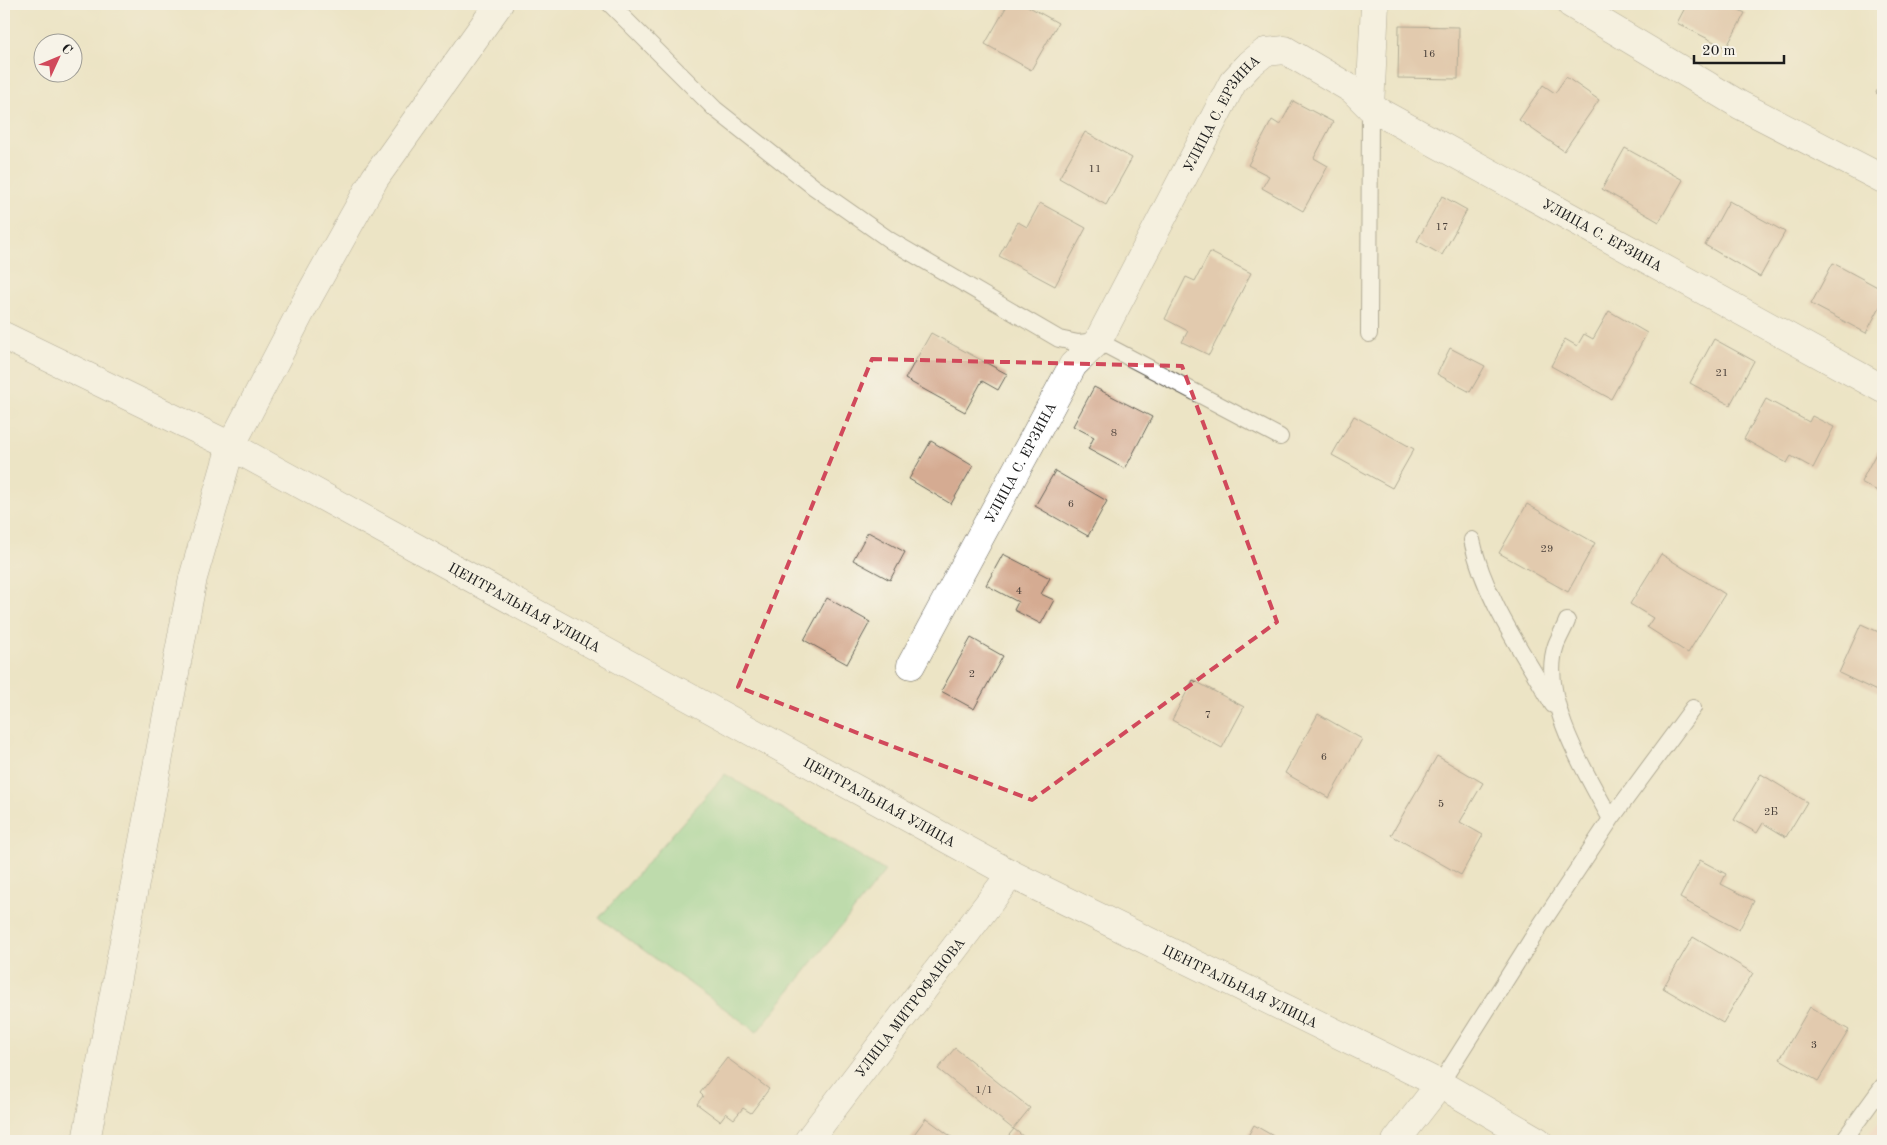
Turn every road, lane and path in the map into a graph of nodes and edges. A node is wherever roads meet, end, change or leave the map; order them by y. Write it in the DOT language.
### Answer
graph roads {
  1 [pos="499,4"];
  2 [pos="610,4"];
  3 [pos="1375,4"];
  4 [pos="1571,4"];
  5 [pos="1370,107"];
  6 [pos="1883,179"];
  7 [pos="1368,334"];
  8 [pos="4,336"];
  9 [pos="1098,341"];
  10 [pos="1883,389"];
  11 [pos="1280,437"];
  12 [pos="232,446"];
  13 [pos="1472,540"];
  14 [pos="1567,621"];
  15 [pos="911,665"];
  16 [pos="1693,708"];
  17 [pos="1561,720"];
  18 [pos="1611,819"];
  19 [pos="1011,874"];
  20 [pos="1440,1084"];
  21 [pos="1883,1086"];
  22 [pos="86,1141"];
  23 [pos="808,1141"];
  24 [pos="1396,1141"];
  25 [pos="1538,1141"];
  26 [pos="1843,1141"];
  1 -- 12 [label="street"];
  2 -- 9 [label="lane"];
  3 -- 5 [label="street"];
  4 -- 6 [label="street"];
  5 -- 7 [label="lane"];
  5 -- 9 [label="street, УЛИЦА С. ЕРЗИНА"];
  5 -- 10 [label="street, УЛИЦА С. ЕРЗИНА"];
  8 -- 12 [label="street, ЦЕНТРАЛЬНАЯ УЛИЦА"];
  9 -- 11 [label="lane"];
  9 -- 15 [label="street, УЛИЦА С. ЕРЗИНА"];
  12 -- 19 [label="street, ЦЕНТРАЛЬНАЯ УЛИЦА"];
  12 -- 22 [label="street"];
  13 -- 17 [label="lane"];
  14 -- 17 [label="lane"];
  16 -- 18 [label="lane"];
  17 -- 18 [label="lane"];
  18 -- 20 [label="lane"];
  19 -- 20 [label="street, ЦЕНТРАЛЬНАЯ УЛИЦА"];
  19 -- 23 [label="street, УЛИЦА МИТРОФАНОВА"];
  20 -- 24 [label="street"];
  20 -- 25 [label="street, ЦЕНТРАЛЬНАЯ УЛИЦА"];
  21 -- 26 [label="lane"];
}
